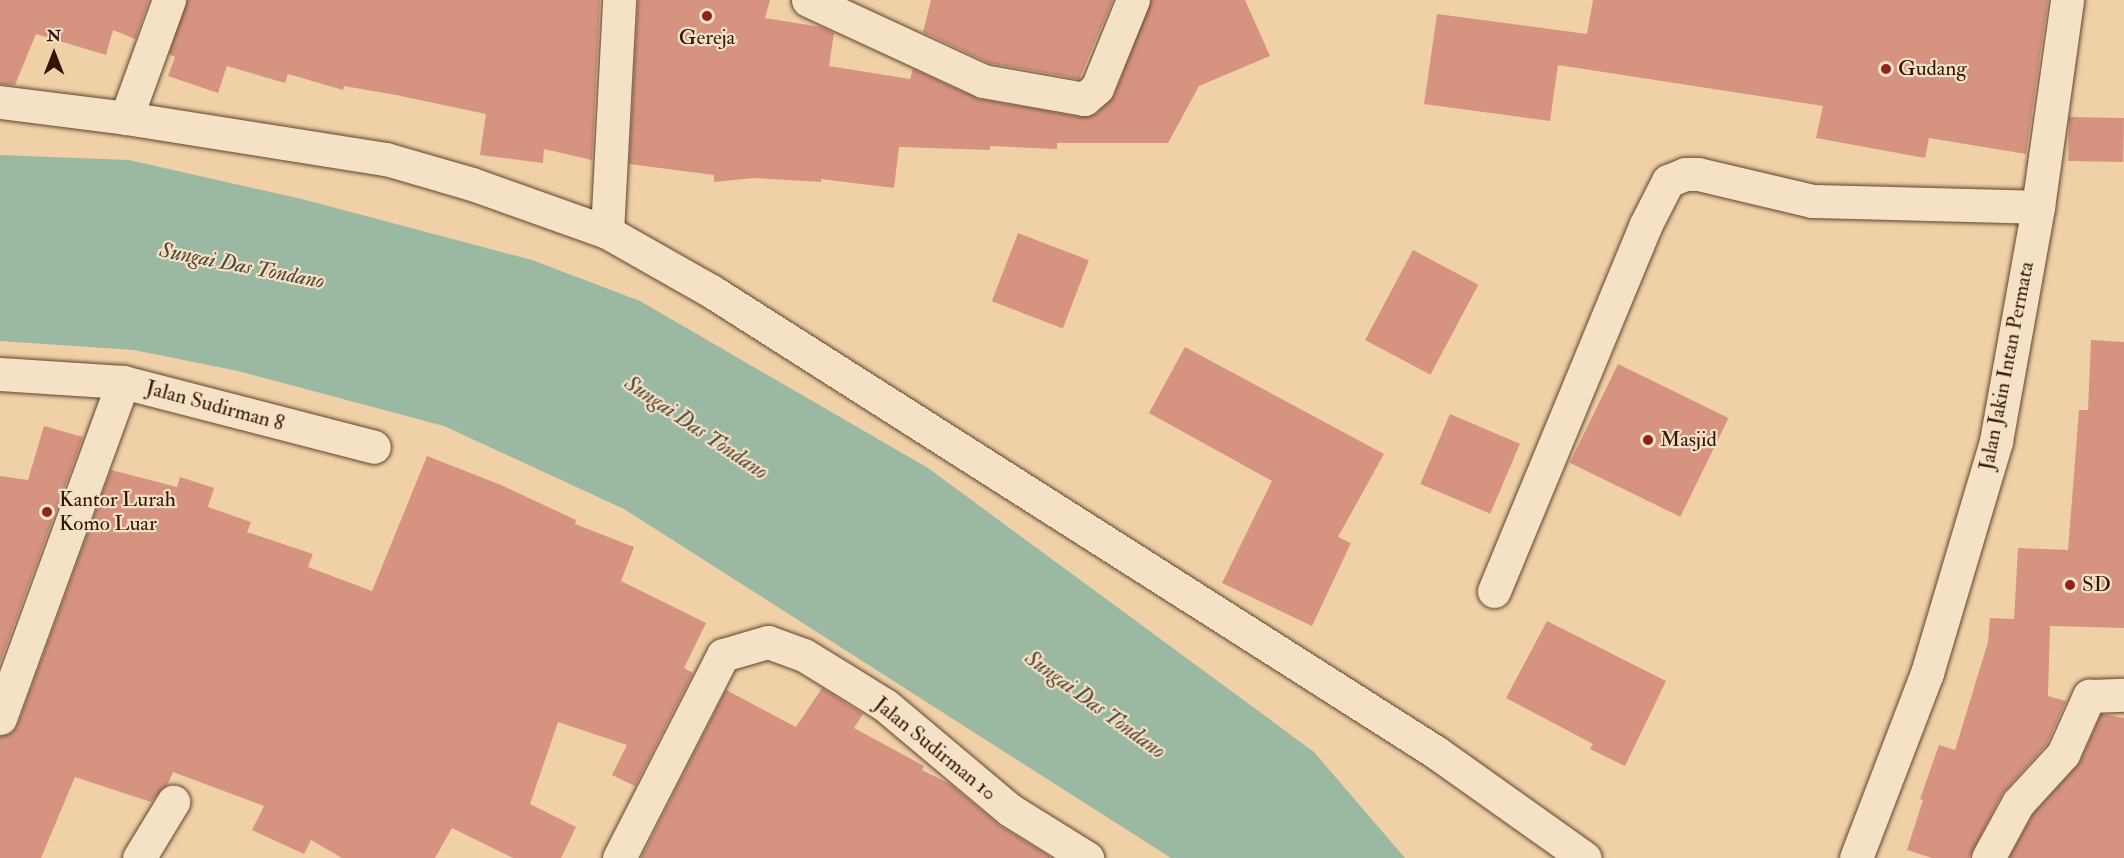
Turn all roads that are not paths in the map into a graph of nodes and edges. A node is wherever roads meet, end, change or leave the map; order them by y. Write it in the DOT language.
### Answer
graph roads {
  1 [pos="169,0"];
  2 [pos="619,0"];
  3 [pos="808,0"];
  4 [pos="1133,0"];
  5 [pos="2067,0"];
  6 [pos="0,102"];
  7 [pos="126,118"];
  8 [pos="2038,207"];
  9 [pos="607,232"];
  10 [pos="0,374"];
  11 [pos="123,382"];
  12 [pos="374,447"];
  13 [pos="1494,591"];
  14 [pos="2124,695"];
  15 [pos="0,718"];
  16 [pos="173,802"];
  17 [pos="139,858"];
  18 [pos="619,858"];
  19 [pos="1088,858"];
  20 [pos="1585,858"];
  21 [pos="1856,858"];
  22 [pos="1988,858"];
  1 -- 7 [label="street"];
  2 -- 9 [label="street"];
  3 -- 4 [label="street"];
  5 -- 8 [label="street, Jalan Jakin Intan Permata"];
  6 -- 7 [label="street"];
  7 -- 9 [label="street"];
  8 -- 13 [label="street"];
  8 -- 21 [label="street, Jalan Jakin Intan Permata"];
  9 -- 20 [label="street"];
  10 -- 11 [label="street"];
  11 -- 12 [label="street, Jalan Sudirman 8"];
  11 -- 15 [label="street, Jalan Sudirman 8"];
  14 -- 22 [label="street"];
  16 -- 17 [label="street"];
  18 -- 19 [label="street, Jalan Sudirman 10"];
}
